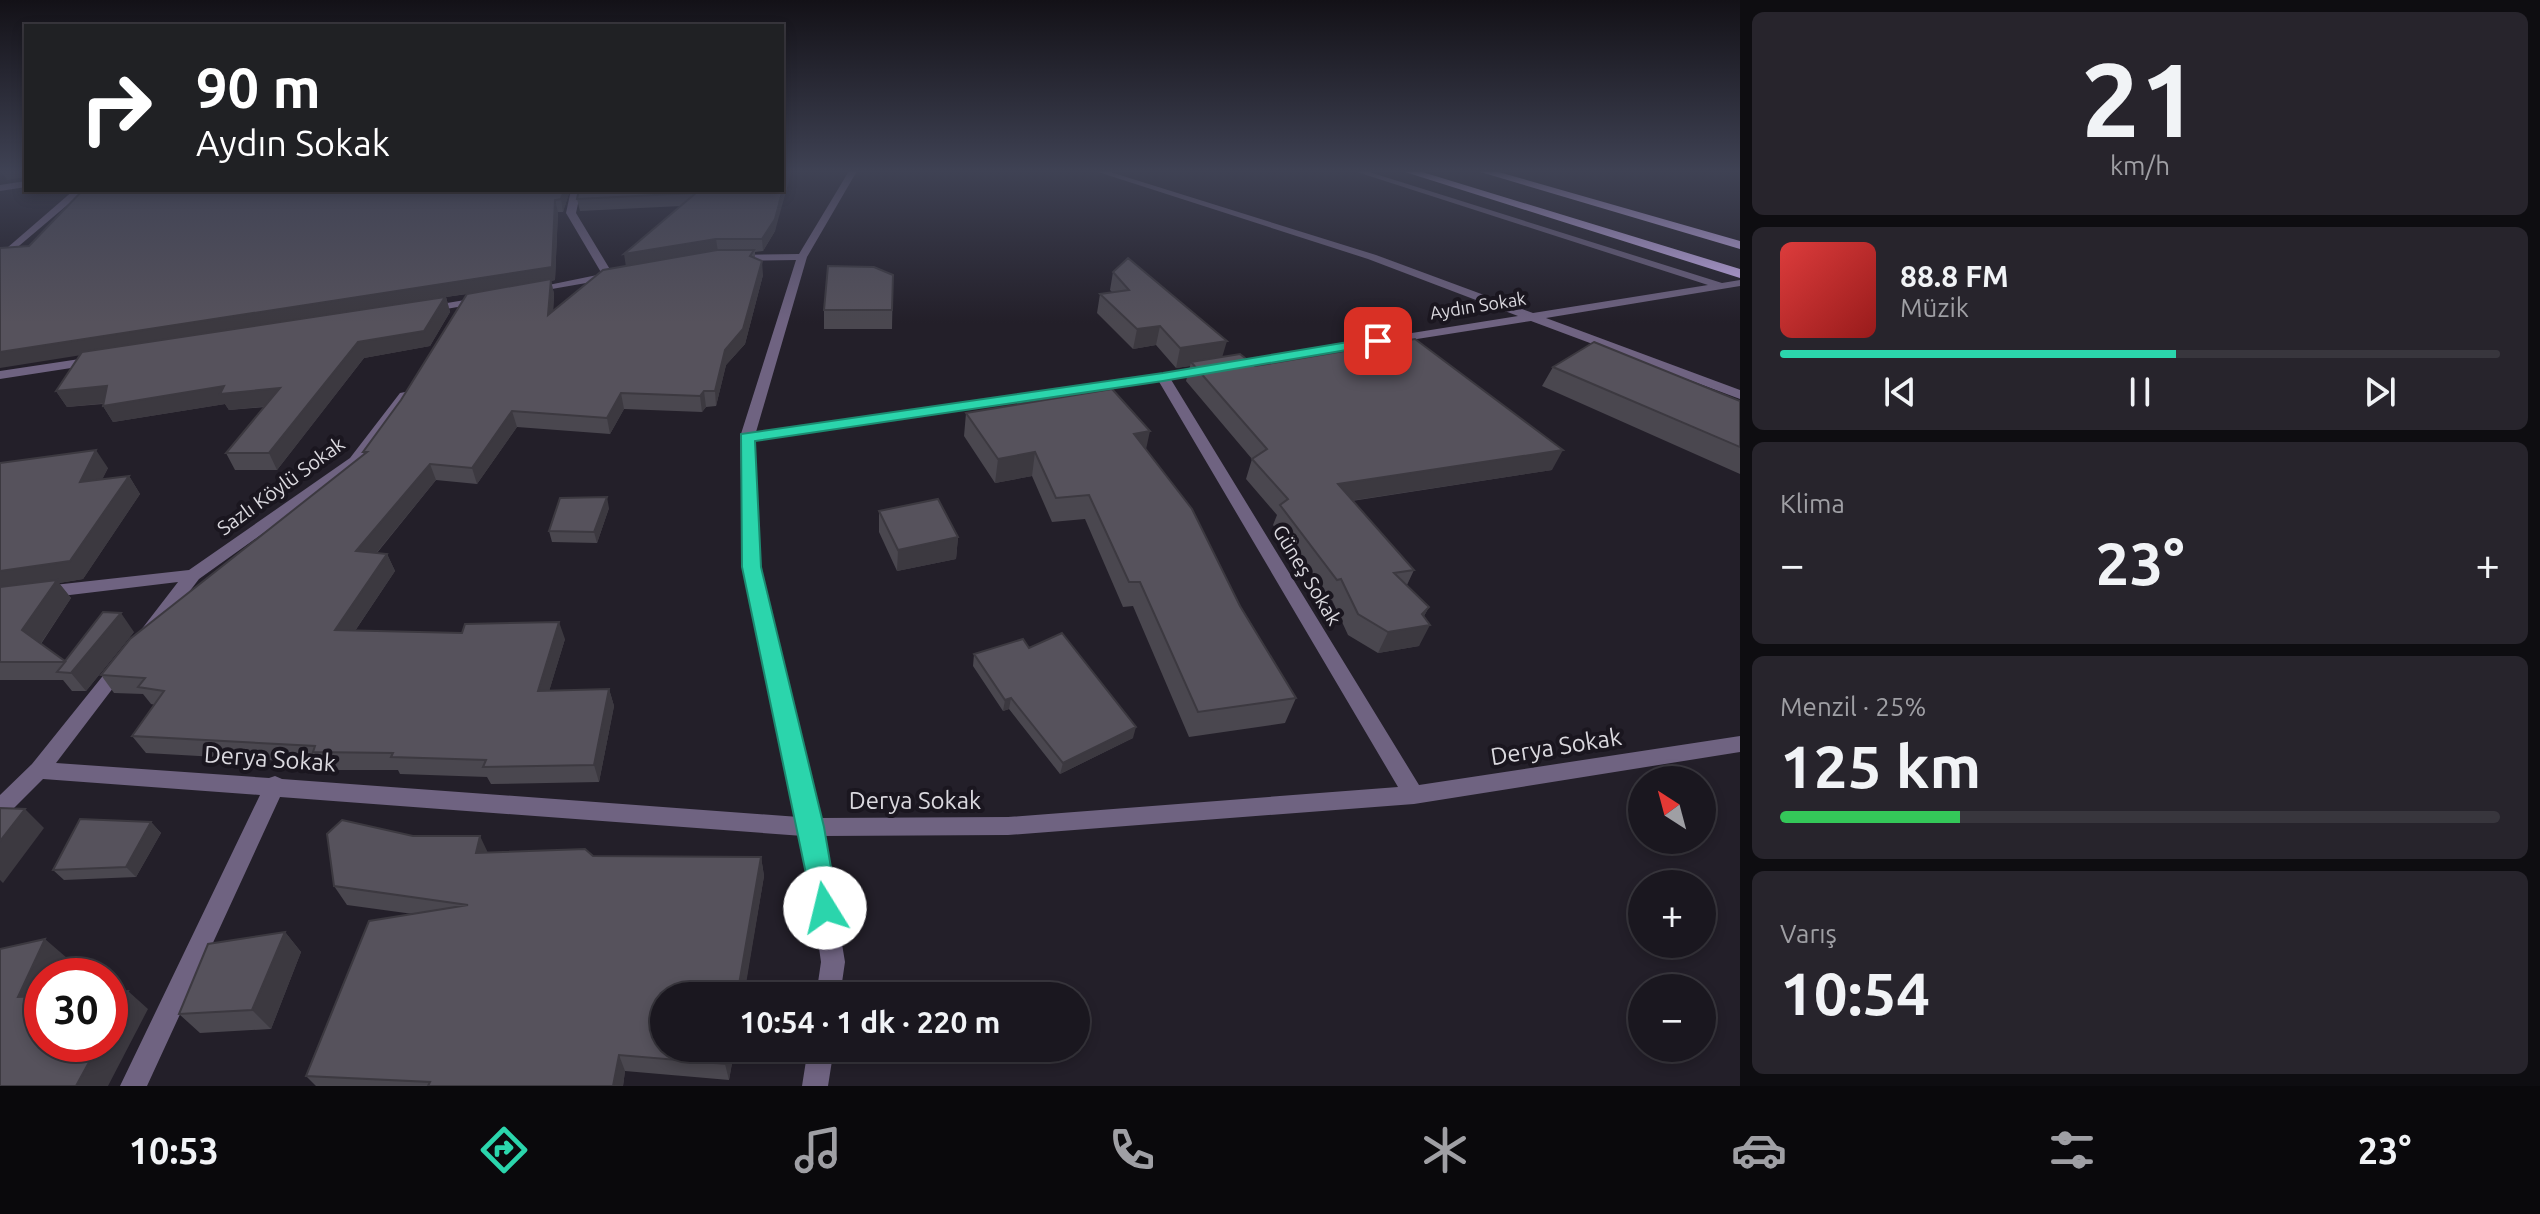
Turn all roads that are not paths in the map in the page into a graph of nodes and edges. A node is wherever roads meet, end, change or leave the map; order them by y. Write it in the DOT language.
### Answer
graph roads {
  1 [pos="43,222"];
  2 [pos="576,222"];
  3 [pos="823,222"];
  4 [pos="1260,222"];
  5 [pos="1518,222"];
  6 [pos="1571,222"];
  7 [pos="1659,222"];
  8 [pos="1740,245"];
  9 [pos="802,257"];
  10 [pos="718,258"];
  11 [pos="0,259"];
  12 [pos="625,274"];
  13 [pos="1740,274"];
  14 [pos="609,276"];
  15 [pos="1740,283"];
  16 [pos="1722,286"];
  17 [pos="523,293"];
  18 [pos="467,307"];
  19 [pos="418,311"];
  20 [pos="1531,316"];
  21 [pos="108,359"];
  22 [pos="0,375"];
  23 [pos="1163,377"];
  24 [pos="419,378"];
  25 [pos="1740,395"];
  26 [pos="747,437"];
  27 [pos="193,575"];
  28 [pos="30,594"];
  29 [pos="1740,744"];
  30 [pos="39,770"];
  31 [pos="275,785"];
  32 [pos="1414,795"];
  33 [pos="0,809"];
  34 [pos="812,827"];
  35 [pos="830,982"];
  36 [pos="819,1062"];
  37 [pos="133,1086"];
  38 [pos="815,1086"];
  1 -- 11 [label="street"];
  2 -- 14 [label="street"];
  3 -- 9 [label="street"];
  4 -- 20 [label="street"];
  5 -- 16 [label="street"];
  6 -- 13 [label="highway"];
  7 -- 8 [label="highway"];
  9 -- 10 [label="street"];
  9 -- 26 [label="street"];
  12 -- 14 [label="street"];
  14 -- 17 [label="street"];
  15 -- 16 [label="street, Aydın Sokak"];
  16 -- 20 [label="street, Aydın Sokak"];
  18 -- 19 [label="street"];
  20 -- 23 [label="street, Aydın Sokak"];
  20 -- 25 [label="street"];
  21 -- 22 [label="street"];
  23 -- 26 [label="street, Aydın Sokak"];
  23 -- 32 [label="street, Güneş Sokak"];
  24 -- 27 [label="street, Sazlı Köylü Sokak"];
  26 -- 34 [label="street"];
  27 -- 28 [label="street, Sazlı Köylü Sokak"];
  27 -- 30 [label="street"];
  29 -- 32 [label="street, Derya Sokak"];
  30 -- 31 [label="street, Derya Sokak"];
  30 -- 33 [label="street"];
  31 -- 34 [label="street, Derya Sokak"];
  31 -- 37 [label="street"];
  32 -- 34 [label="street, Derya Sokak"];
  34 -- 35 [label="street"];
  36 -- 38 [label="street"];
}
